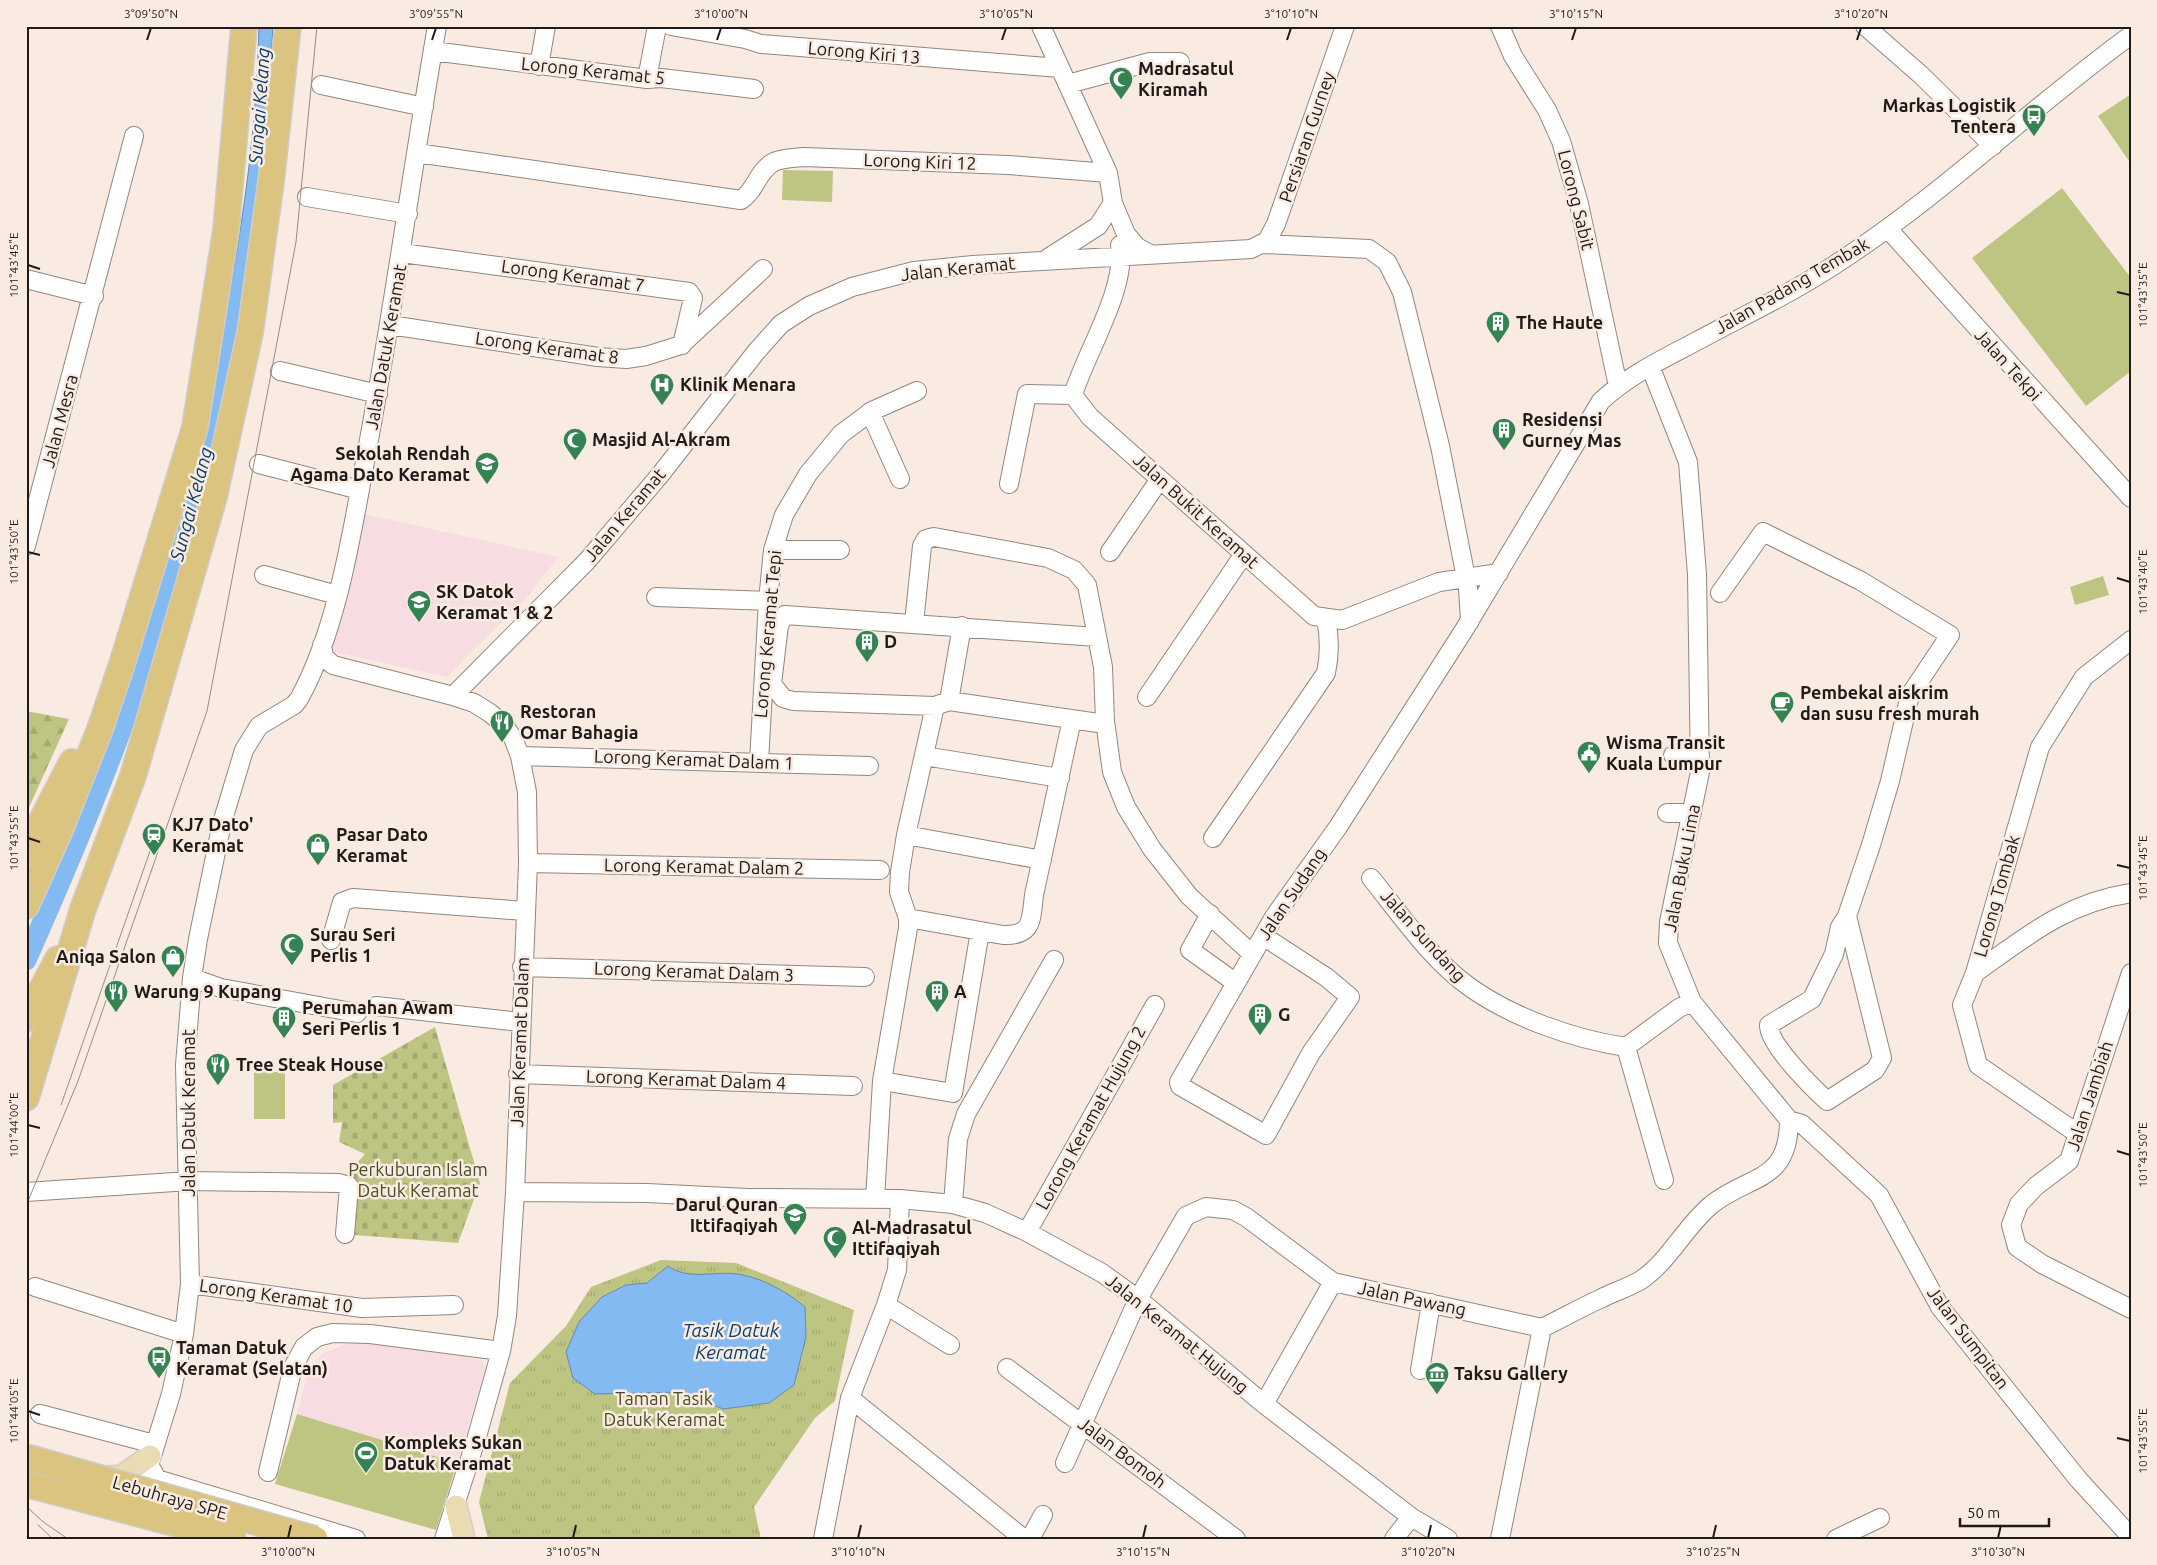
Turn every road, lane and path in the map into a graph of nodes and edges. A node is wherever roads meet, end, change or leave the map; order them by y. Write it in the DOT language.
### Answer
graph roads {
  1 [pos="244,26"];
  2 [pos="288,26"];
  3 [pos="437,26"];
  4 [pos="546,26"];
  5 [pos="657,26"];
  6 [pos="671,26"];
  7 [pos="1041,26"];
  8 [pos="1346,26"];
  9 [pos="1500,26"];
  10 [pos="1865,26"];
  11 [pos="2131,35"];
  12 [pos="433,51"];
  13 [pos="1180,62"];
  14 [pos="539,66"];
  15 [pos="1060,68"];
  16 [pos="647,80"];
  17 [pos="1068,84"];
  18 [pos="321,85"];
  19 [pos="754,89"];
  20 [pos="424,107"];
  21 [pos="134,136"];
  22 [pos="1993,146"];
  23 [pos="417,153"];
  24 [pos="1108,174"];
  25 [pos="307,197"];
  26 [pos="1113,203"];
  27 [pos="408,214"];
  28 [pos="1888,230"];
  29 [pos="1263,244"];
  30 [pos="402,253"];
  31 [pos="1150,254"];
  32 [pos="1122,256"];
  33 [pos="1043,260"];
  34 [pos="763,269"];
  35 [pos="26,279"];
  36 [pos="94,296"];
  37 [pos="390,325"];
  38 [pos="681,345"];
  39 [pos="1650,366"];
  40 [pos="280,371"];
  41 [pos="1618,386"];
  42 [pos="918,391"];
  43 [pos="378,394"];
  44 [pos="1073,395"];
  45 [pos="870,412"];
  46 [pos="259,464"];
  47 [pos="900,478"];
  48 [pos="1160,479"];
  49 [pos="1009,484"];
  50 [pos="360,490"];
  51 [pos="2131,498"];
  52 [pos="26,546"];
  53 [pos="773,550"];
  54 [pos="840,550"];
  55 [pos="1110,552"];
  56 [pos="1244,554"];
  57 [pos="1499,573"];
  58 [pos="264,575"];
  59 [pos="1465,578"];
  60 [pos="1720,593"];
  61 [pos="336,595"];
  62 [pos="656,597"];
  63 [pos="768,602"];
  64 [pos="1326,619"];
  65 [pos="1470,621"];
  66 [pos="914,623"];
  67 [pos="962,626"];
  68 [pos="1097,637"];
  69 [pos="2131,640"];
  70 [pos="322,645"];
  71 [pos="333,665"];
  72 [pos="310,677"];
  73 [pos="453,696"];
  74 [pos="1147,697"];
  75 [pos="942,703"];
  76 [pos="1072,719"];
  77 [pos="1105,724"];
  78 [pos="100,729"];
  79 [pos="1673,755"];
  80 [pos="520,756"];
  81 [pos="924,756"];
  82 [pos="1700,756"];
  83 [pos="758,762"];
  84 [pos="869,766"];
  85 [pos="1060,778"];
  86 [pos="1667,812"];
  87 [pos="1692,813"];
  88 [pos="60,830"];
  89 [pos="906,835"];
  90 [pos="1214,838"];
  91 [pos="26,851"];
  92 [pos="1042,860"];
  93 [pos="528,863"];
  94 [pos="880,870"];
  95 [pos="1371,878"];
  96 [pos="26,893"];
  97 [pos="2131,893"];
  98 [pos="26,906"];
  99 [pos="83,910"];
  100 [pos="525,912"];
  101 [pos="1210,914"];
  102 [pos="1847,916"];
  103 [pos="908,918"];
  104 [pos="980,931"];
  105 [pos="1263,936"];
  106 [pos="331,940"];
  107 [pos="1252,954"];
  108 [pos="58,959"];
  109 [pos="1054,960"];
  110 [pos="522,967"];
  111 [pos="1975,973"];
  112 [pos="2131,973"];
  113 [pos="865,977"];
  114 [pos="192,978"];
  115 [pos="1236,983"];
  116 [pos="1692,1002"];
  117 [pos="1155,1005"];
  118 [pos="376,1006"];
  119 [pos="357,1013"];
  120 [pos="26,1019"];
  121 [pos="520,1022"];
  122 [pos="26,1047"];
  123 [pos="1626,1047"];
  124 [pos="518,1074"];
  125 [pos="882,1081"];
  126 [pos="853,1086"];
  127 [pos="26,1098"];
  128 [pos="1789,1120"];
  129 [pos="2078,1134"];
  130 [pos="1664,1180"];
  131 [pos="189,1181"];
  132 [pos="26,1192"];
  133 [pos="515,1192"];
  134 [pos="875,1199"];
  135 [pos="900,1200"];
  136 [pos="954,1204"];
  137 [pos="1027,1232"];
  138 [pos="345,1234"];
  139 [pos="1333,1282"];
  140 [pos="190,1284"];
  141 [pos="35,1287"];
  142 [pos="1138,1298"];
  143 [pos="1431,1303"];
  144 [pos="454,1305"];
  145 [pos="886,1305"];
  146 [pos="362,1308"];
  147 [pos="2131,1309"];
  148 [pos="1542,1328"];
  149 [pos="184,1334"];
  150 [pos="370,1334"];
  151 [pos="950,1345"];
  152 [pos="500,1351"];
  153 [pos="1008,1368"];
  154 [pos="1420,1370"];
  155 [pos="850,1398"];
  156 [pos="1264,1404"];
  157 [pos="40,1414"];
  158 [pos="1083,1424"];
  159 [pos="26,1448"];
  160 [pos="26,1455"];
  161 [pos="151,1455"];
  162 [pos="1065,1463"];
  163 [pos="268,1472"];
  164 [pos="97,1478"];
  165 [pos="26,1486"];
  166 [pos="141,1491"];
  167 [pos="456,1506"];
  168 [pos="1043,1515"];
  169 [pos="1411,1517"];
  170 [pos="1880,1518"];
  171 [pos="164,1532"];
  172 [pos="304,1537"];
  173 [pos="2131,1537"];
  174 [pos="189,1539"];
  175 [pos="234,1539"];
  176 [pos="356,1539"];
  177 [pos="444,1539"];
  178 [pos="464,1539"];
  179 [pos="823,1539"];
  180 [pos="1024,1539"];
  181 [pos="1030,1539"];
  182 [pos="1236,1539"];
  183 [pos="1394,1539"];
  184 [pos="1448,1539"];
  185 [pos="1500,1539"];
  186 [pos="1836,1539"];
  1 -- 78 [label="highway"];
  2 -- 99 [label="highway"];
  3 -- 12 [label="street, Jalan Datuk Keramat"];
  4 -- 14 [label="street"];
  5 -- 16 [label="street"];
  6 -- 15 [label="street, Lorong Kiri 13"];
  7 -- 15 [label="street"];
  8 -- 29 [label="street, Persiaran Gurney"];
  9 -- 41 [label="street, Lorong Sabit"];
  10 -- 22 [label="street"];
  11 -- 22 [label="street, Jalan Padang Tembak"];
  12 -- 14 [label="street, Lorong Keramat 5"];
  12 -- 20 [label="street, Jalan Datuk Keramat"];
  13 -- 17 [label="street"];
  14 -- 16 [label="street, Lorong Keramat 5"];
  15 -- 17 [label="street"];
  16 -- 19 [label="street, Lorong Keramat 5"];
  17 -- 24 [label="street"];
  18 -- 20 [label="street"];
  20 -- 23 [label="street, Jalan Datuk Keramat"];
  21 -- 36 [label="street, Jalan Mesra"];
  22 -- 28 [label="street, Jalan Padang Tembak"];
  23 -- 24 [label="street, Lorong Kiri 12"];
  23 -- 27 [label="street, Jalan Datuk Keramat"];
  24 -- 26 [label="street"];
  25 -- 27 [label="street"];
  26 -- 31 [label="street"];
  26 -- 32 [label="street"];
  26 -- 33 [label="street, Jalan Keramat"];
  27 -- 30 [label="street, Jalan Datuk Keramat"];
  28 -- 39 [label="street, Jalan Padang Tembak"];
  28 -- 51 [label="street, Jalan Tekpi"];
  29 -- 31 [label="street, Jalan Keramat"];
  29 -- 59 [label="street"];
  30 -- 37 [label="street, Jalan Datuk Keramat"];
  30 -- 38 [label="street, Lorong Keramat 7"];
  31 -- 32 [label="street, Jalan Keramat"];
  32 -- 33 [label="street, Jalan Keramat"];
  32 -- 44 [label="street"];
  33 -- 73 [label="street, Jalan Keramat"];
  34 -- 38 [label="street, Lorong Keramat 8"];
  35 -- 36 [label="street"];
  36 -- 52 [label="street, Jalan Mesra"];
  37 -- 38 [label="street, Lorong Keramat 8"];
  37 -- 43 [label="street, Jalan Datuk Keramat"];
  39 -- 41 [label="street, Jalan Padang Tembak"];
  39 -- 82 [label="street, Jalan Buku Lima"];
  40 -- 43 [label="street"];
  41 -- 57 [label="street, Jalan Padang Tembak"];
  42 -- 45 [label="street, Lorong Keramat Tepi"];
  43 -- 50 [label="street, Jalan Datuk Keramat"];
  44 -- 48 [label="street, Jalan Bukit Keramat"];
  44 -- 49 [label="street"];
  45 -- 47 [label="street"];
  45 -- 53 [label="street, Lorong Keramat Tepi"];
  46 -- 50 [label="street"];
  48 -- 55 [label="street"];
  48 -- 56 [label="street, Jalan Bukit Keramat"];
  50 -- 61 [label="street, Jalan Datuk Keramat"];
  53 -- 54 [label="street"];
  53 -- 63 [label="street, Lorong Keramat Tepi"];
  56 -- 64 [label="street, Jalan Bukit Keramat"];
  56 -- 74 [label="street"];
  57 -- 59 [label="street"];
  57 -- 65 [label="street, Jalan Sudang"];
  58 -- 61 [label="street"];
  59 -- 64 [label="street"];
  59 -- 65 [label="street"];
  60 -- 102 [label="street"];
  61 -- 70 [label="street, Jalan Datuk Keramat"];
  62 -- 63 [label="street"];
  63 -- 83 [label="street, Lorong Keramat Tepi"];
  64 -- 90 [label="street"];
  65 -- 105 [label="street, Jalan Sudang"];
  66 -- 67 [label="street"];
  66 -- 68 [label="street"];
  66 -- 75 [label="street"];
  67 -- 68 [label="street"];
  67 -- 75 [label="street"];
  68 -- 77 [label="street"];
  69 -- 111 [label="street, Lorong Tombak"];
  70 -- 71 [label="street"];
  70 -- 72 [label="street, Jalan Datuk Keramat"];
  71 -- 72 [label="street"];
  71 -- 73 [label="street, Jalan Keramat Dalam"];
  72 -- 114 [label="street, Jalan Datuk Keramat"];
  73 -- 80 [label="street, Jalan Keramat Dalam"];
  75 -- 76 [label="street"];
  75 -- 81 [label="street"];
  76 -- 77 [label="street"];
  76 -- 85 [label="street"];
  77 -- 101 [label="street"];
  78 -- 88 [label="highway"];
  78 -- 91 [label="highway"];
  79 -- 82 [label="street"];
  80 -- 83 [label="street, Lorong Keramat Dalam 1"];
  80 -- 93 [label="street, Jalan Keramat Dalam"];
  81 -- 85 [label="street"];
  81 -- 89 [label="street"];
  82 -- 87 [label="street, Jalan Buku Lima"];
  83 -- 84 [label="street, Lorong Keramat Dalam 1"];
  85 -- 92 [label="street"];
  86 -- 87 [label="street"];
  87 -- 116 [label="street, Jalan Buku Lima"];
  88 -- 96 [label="highway"];
  88 -- 98 [label="highway"];
  89 -- 92 [label="street"];
  89 -- 103 [label="street"];
  92 -- 104 [label="street"];
  93 -- 94 [label="street, Lorong Keramat Dalam 2"];
  93 -- 100 [label="street, Jalan Keramat Dalam"];
  95 -- 123 [label="street, Jalan Sundang"];
  97 -- 111 [label="street"];
  99 -- 108 [label="highway"];
  99 -- 127 [label="highway"];
  100 -- 106 [label="street"];
  100 -- 110 [label="street, Jalan Keramat Dalam"];
  101 -- 107 [label="street"];
  101 -- 115 [label="street"];
  102 -- 102 [label="street"];
  103 -- 104 [label="street"];
  103 -- 125 [label="street"];
  104 -- 125 [label="street"];
  105 -- 107 [label="street, Jalan Sudang"];
  105 -- 115 [label="street, Jalan Sudang"];
  107 -- 115 [label="street, Jalan Sudang"];
  108 -- 120 [label="highway"];
  108 -- 122 [label="highway"];
  109 -- 136 [label="street"];
  110 -- 113 [label="street, Lorong Keramat Dalam 3"];
  110 -- 121 [label="street, Jalan Keramat Dalam"];
  111 -- 129 [label="street, Lorong Tombak"];
  112 -- 129 [label="street, Jalan Jambiah"];
  114 -- 119 [label="street"];
  114 -- 131 [label="street, Jalan Datuk Keramat"];
  116 -- 123 [label="street"];
  116 -- 128 [label="street, Jalan Buku Lima"];
  117 -- 137 [label="street, Lorong Keramat Hujung 2"];
  118 -- 121 [label="street"];
  121 -- 124 [label="street, Jalan Keramat Dalam"];
  123 -- 130 [label="street"];
  124 -- 126 [label="street, Lorong Keramat Dalam 4"];
  124 -- 133 [label="street, Jalan Keramat Dalam"];
  125 -- 134 [label="street"];
  128 -- 148 [label="street"];
  128 -- 173 [label="street, Jalan Sumpitan"];
  129 -- 147 [label="street, Jalan Jambiah"];
  131 -- 132 [label="street"];
  131 -- 138 [label="street"];
  131 -- 140 [label="street, Jalan Datuk Keramat"];
  133 -- 134 [label="street, Jalan Keramat Hujung"];
  133 -- 152 [label="street, Jalan Keramat Dalam"];
  134 -- 135 [label="street, Jalan Keramat Hujung"];
  135 -- 136 [label="street, Jalan Keramat Hujung"];
  135 -- 145 [label="street"];
  136 -- 137 [label="street, Jalan Keramat Hujung"];
  137 -- 142 [label="street, Jalan Keramat Hujung"];
  139 -- 142 [label="street, Jalan Pawang"];
  139 -- 143 [label="street, Jalan Pawang"];
  139 -- 156 [label="street"];
  140 -- 146 [label="street, Lorong Keramat 10"];
  140 -- 149 [label="street, Jalan Datuk Keramat"];
  141 -- 149 [label="street"];
  142 -- 156 [label="street, Jalan Keramat Hujung"];
  142 -- 158 [label="street, Jalan Pawang"];
  143 -- 148 [label="street, Jalan Pawang"];
  143 -- 154 [label="street"];
  144 -- 146 [label="street, Lorong Keramat 10"];
  145 -- 151 [label="street"];
  145 -- 155 [label="street"];
  146 -- 150 [label="street, Lorong Keramat 10"];
  148 -- 185 [label="street"];
  149 -- 161 [label="street, Jalan Datuk Keramat"];
  150 -- 152 [label="street"];
  150 -- 163 [label="street"];
  152 -- 167 [label="street, Jalan Keramat Dalam"];
  153 -- 158 [label="street, Jalan Bomoh"];
  155 -- 179 [label="street"];
  155 -- 180 [label="street"];
  156 -- 169 [label="street, Jalan Keramat Hujung"];
  157 -- 161 [label="street"];
  158 -- 162 [label="street, Jalan Pawang"];
  158 -- 182 [label="street, Jalan Bomoh"];
  159 -- 172 [label="highway, bridge"];
  160 -- 164 [label="main road"];
  160 -- 172 [label="highway, Lebuhraya SPE, bridge"];
  161 -- 164 [label="main road"];
  161 -- 166 [label="street, Jalan Datuk Keramat"];
  161 -- 176 [label="street"];
  164 -- 166 [label="main road"];
  165 -- 171 [label="main road"];
  165 -- 175 [label="highway, Lebuhraya SPE, bridge"];
  166 -- 171 [label="main road"];
  166 -- 172 [label="main road"];
  167 -- 177 [label="street, Jalan Keramat Dalam"];
  167 -- 178 [label="main road"];
  168 -- 181 [label="street"];
  169 -- 183 [label="street"];
  169 -- 184 [label="street, Jalan Keramat Hujung"];
  170 -- 186 [label="street"];
  171 -- 174 [label="main road"];
}
